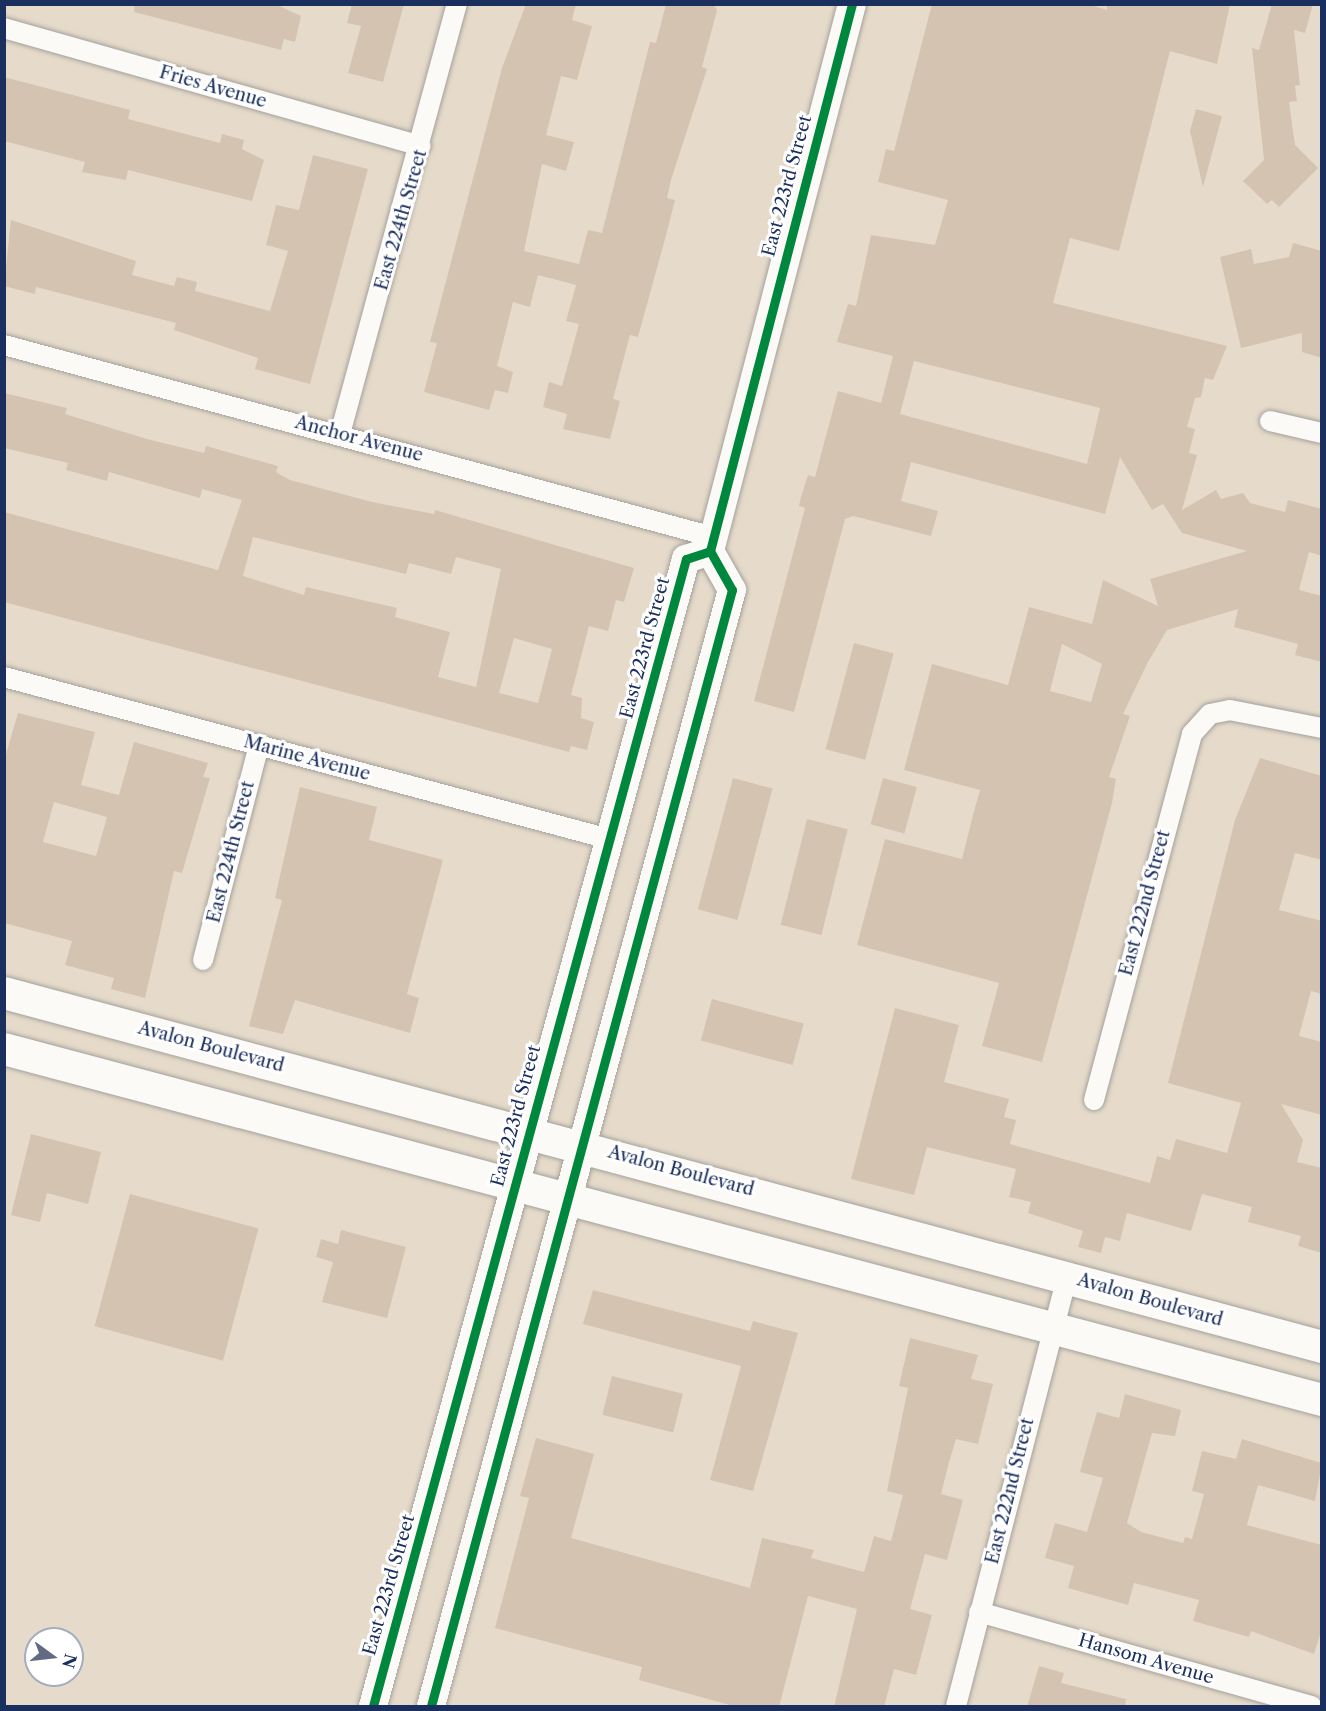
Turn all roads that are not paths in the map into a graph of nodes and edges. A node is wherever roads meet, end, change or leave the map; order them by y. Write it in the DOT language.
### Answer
graph roads {
  1 [pos="457,4"];
  2 [pos="852,4"];
  3 [pos="4,28"];
  4 [pos="421,146"];
  5 [pos="4,345"];
  6 [pos="1270,421"];
  7 [pos="1322,433"];
  8 [pos="340,434"];
  9 [pos="711,544"];
  10 [pos="4,677"];
  11 [pos="1322,728"];
  12 [pos="259,745"];
  13 [pos="609,839"];
  14 [pos="203,960"];
  15 [pos="4,993"];
  16 [pos="4,1049"];
  17 [pos="1094,1100"];
  18 [pos="530,1130"];
  19 [pos="583,1144"];
  20 [pos="514,1188"];
  21 [pos="567,1203"];
  22 [pos="1067,1276"];
  23 [pos="1052,1330"];
  24 [pos="1322,1347"];
  25 [pos="1322,1400"];
  26 [pos="979,1612"];
  27 [pos="373,1707"];
  28 [pos="431,1707"];
  29 [pos="956,1707"];
  30 [pos="1312,1707"];
  1 -- 4 [label="street, East 224th Street"];
  2 -- 9 [label="main road, East 223rd Street"];
  3 -- 4 [label="street, Fries Avenue"];
  4 -- 8 [label="street, East 224th Street"];
  5 -- 8 [label="street, Anchor Avenue"];
  6 -- 7 [label="street"];
  8 -- 9 [label="street, Anchor Avenue"];
  9 -- 13 [label="main road, East 223rd Street"];
  9 -- 19 [label="main road"];
  10 -- 12 [label="street, Marine Avenue"];
  11 -- 17 [label="street, East 222nd Street"];
  12 -- 13 [label="street, Marine Avenue"];
  12 -- 14 [label="street, East 224th Street"];
  13 -- 18 [label="main road, East 223rd Street"];
  15 -- 18 [label="main road, Avalon Boulevard"];
  16 -- 20 [label="main road"];
  18 -- 19 [label="main road, Avalon Boulevard"];
  18 -- 20 [label="main road, East 223rd Street"];
  19 -- 21 [label="main road"];
  19 -- 22 [label="main road, Avalon Boulevard"];
  20 -- 21 [label="main road"];
  20 -- 27 [label="main road, East 223rd Street"];
  21 -- 23 [label="main road"];
  21 -- 28 [label="main road"];
  22 -- 23 [label="street, East 222nd Street"];
  22 -- 24 [label="main road, Avalon Boulevard"];
  23 -- 25 [label="main road"];
  23 -- 26 [label="street, East 222nd Street"];
  26 -- 29 [label="street, East 222nd Street"];
  26 -- 30 [label="street, Hansom Avenue"];
}
